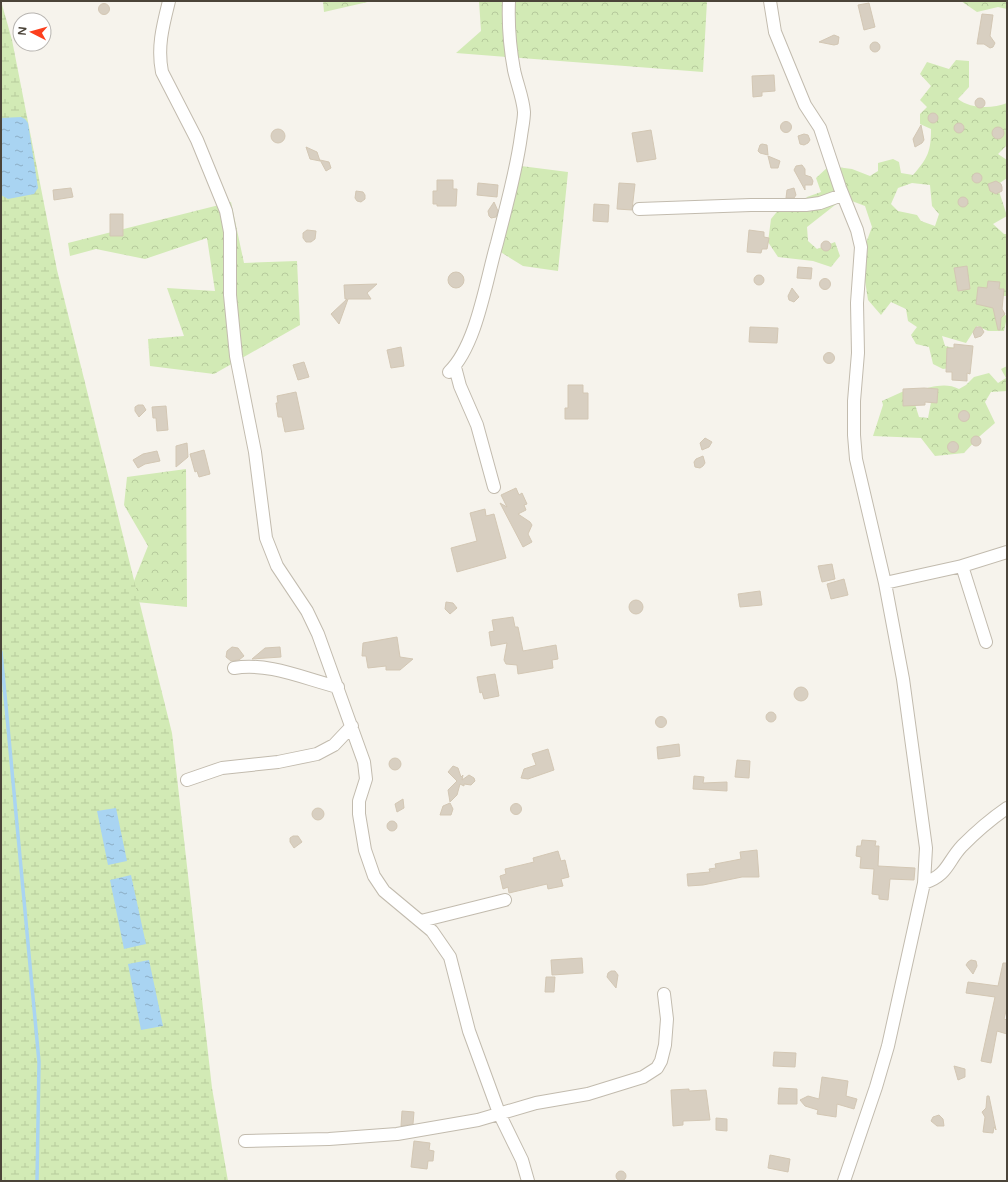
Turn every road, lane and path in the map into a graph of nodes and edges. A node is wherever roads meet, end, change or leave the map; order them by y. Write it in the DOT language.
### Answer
graph roads {
  1 [pos="169,1"];
  2 [pos="509,1"];
  3 [pos="770,1"];
  4 [pos="842,195"];
  5 [pos="639,209"];
  6 [pos="494,487"];
  7 [pos="1007,552"];
  8 [pos="962,566"];
  9 [pos="885,583"];
  10 [pos="986,642"];
  11 [pos="234,668"];
  12 [pos="338,687"];
  13 [pos="352,726"];
  14 [pos="334,745"];
  15 [pos="357,748"];
  16 [pos="187,780"];
  17 [pos="1007,808"];
  18 [pos="924,883"];
  19 [pos="505,900"];
  20 [pos="421,921"];
  21 [pos="664,994"];
  22 [pos="499,1113"];
  23 [pos="245,1141"];
  24 [pos="528,1181"];
  25 [pos="844,1181"];
  1 -- 12 [label="street"];
  2 -- 6 [label="street"];
  3 -- 4 [label="street"];
  4 -- 5 [label="street"];
  4 -- 9 [label="street"];
  7 -- 8 [label="street"];
  8 -- 9 [label="street"];
  8 -- 10 [label="street"];
  9 -- 18 [label="street"];
  11 -- 12 [label="street"];
  12 -- 13 [label="street"];
  13 -- 14 [label="street"];
  13 -- 15 [label="street"];
  14 -- 15 [label="street"];
  14 -- 16 [label="street"];
  15 -- 20 [label="street"];
  17 -- 18 [label="street"];
  18 -- 25 [label="street"];
  19 -- 20 [label="street"];
  20 -- 22 [label="street"];
  21 -- 22 [label="street"];
  22 -- 23 [label="street"];
  22 -- 24 [label="street"];
}
